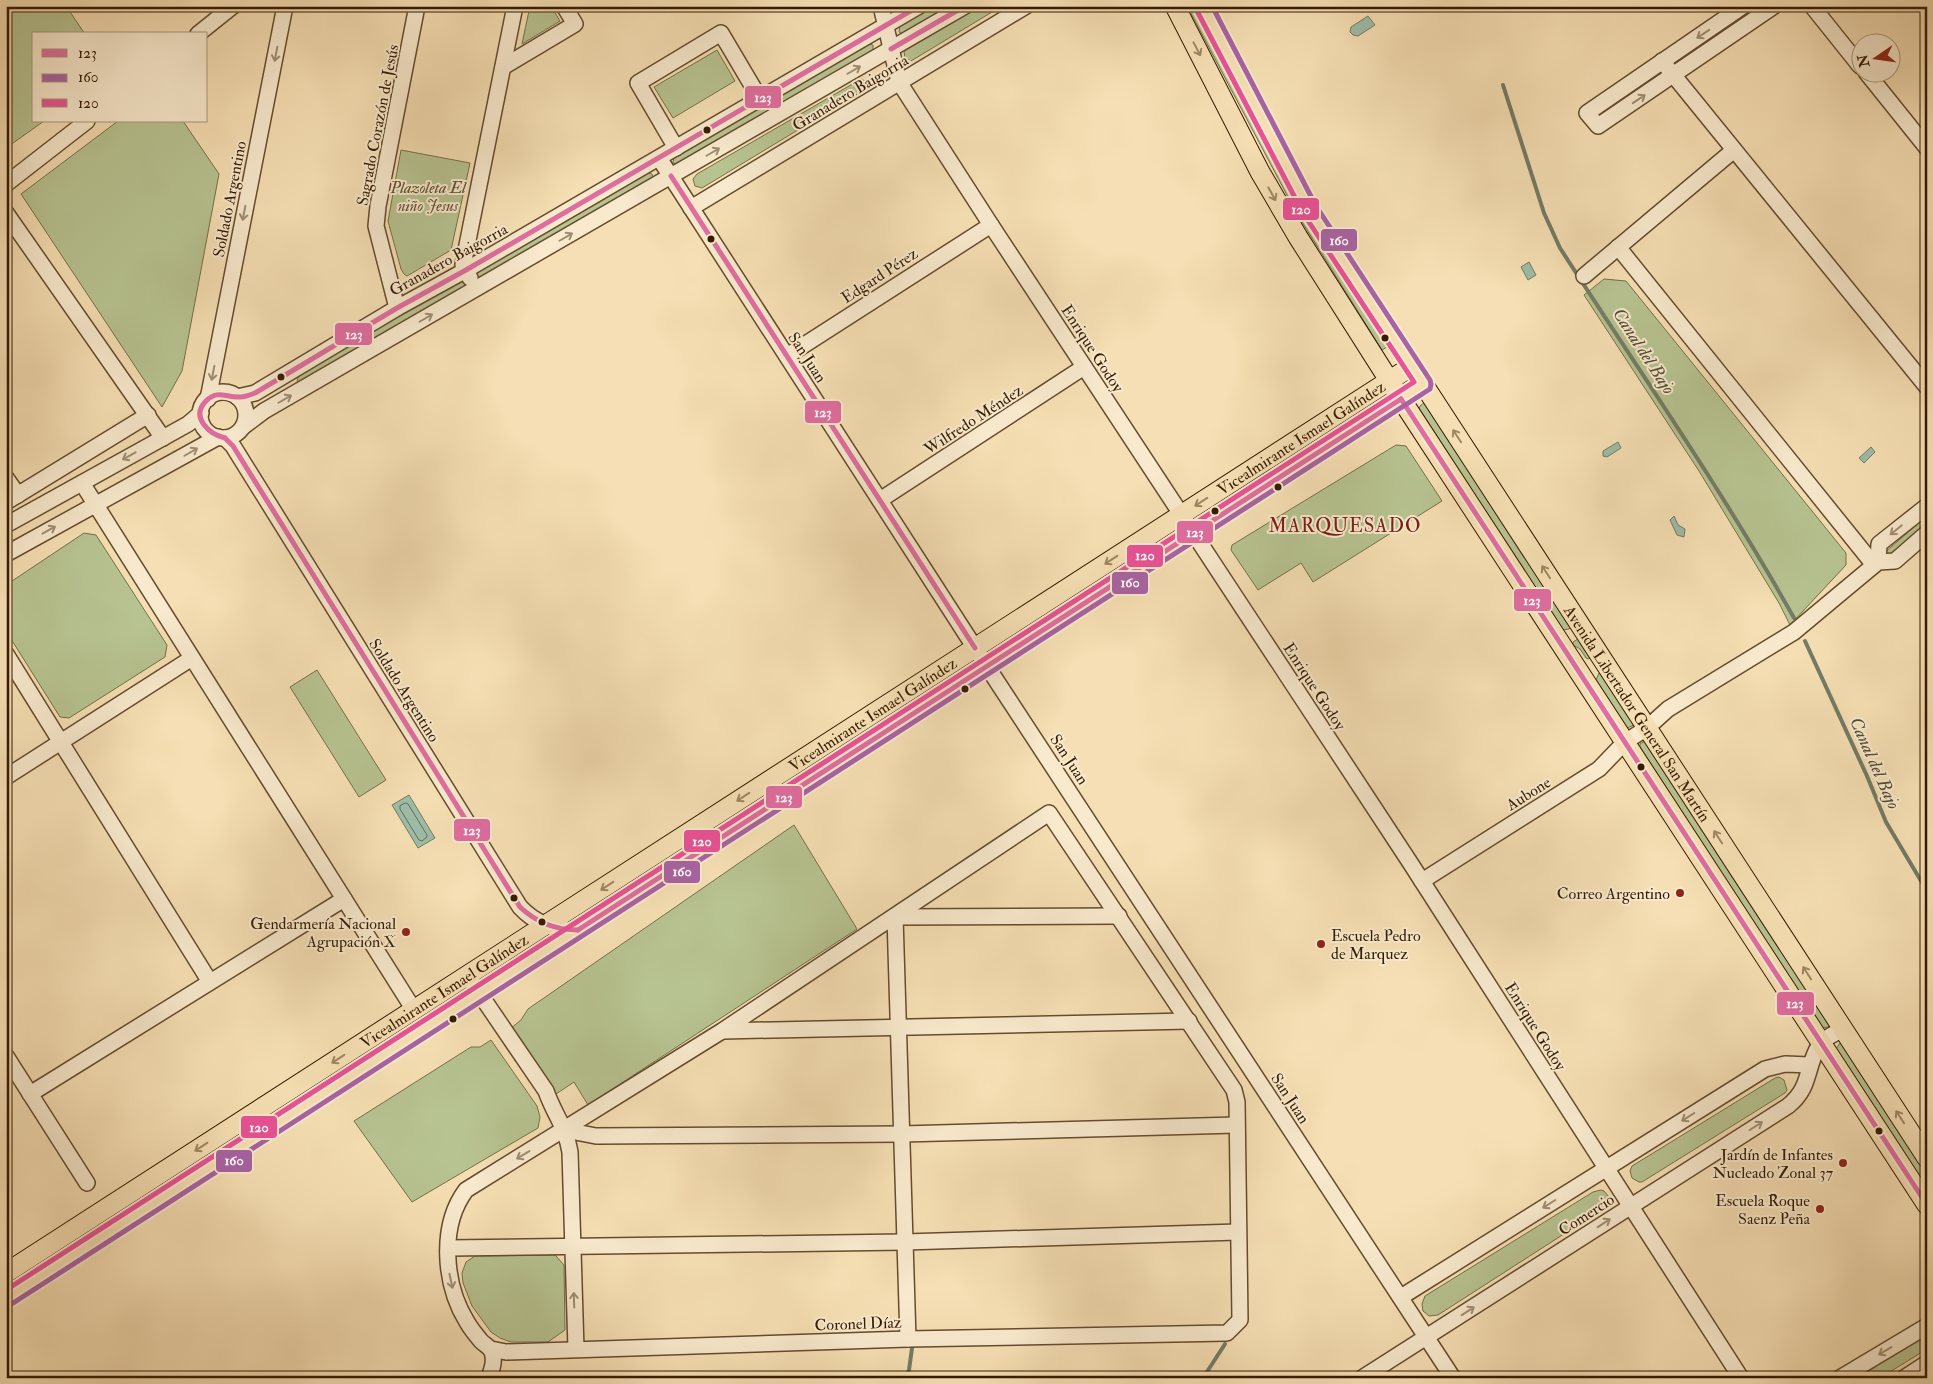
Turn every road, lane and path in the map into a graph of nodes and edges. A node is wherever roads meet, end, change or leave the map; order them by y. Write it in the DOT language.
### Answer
graph roads {
  1 [pos="233,6"];
  2 [pos="285,6"];
  3 [pos="417,6"];
  4 [pos="515,6"];
  5 [pos="564,6"];
  6 [pos="881,6"];
  7 [pos="919,6"];
  8 [pos="964,6"];
  9 [pos="1026,6"];
  10 [pos="1175,6"];
  11 [pos="1203,6"];
  12 [pos="1743,6"];
  13 [pos="1774,6"];
  14 [pos="1812,6"];
  15 [pos="885,26"];
  16 [pos="200,32"];
  17 [pos="891,49"];
  18 [pos="1850,54"];
  19 [pos="1662,62"];
  20 [pos="503,67"];
  21 [pos="1673,75"];
  22 [pos="900,82"];
  23 [pos="1874,82"];
  24 [pos="760,99"];
  25 [pos="86,122"];
  26 [pos="676,148"];
  27 [pos="1927,148"];
  28 [pos="1734,150"];
  29 [pos="659,158"];
  30 [pos="671,176"];
  31 [pos="6,184"];
  32 [pos="692,208"];
  33 [pos="6,213"];
  34 [pos="991,225"];
  35 [pos="1618,247"];
  36 [pos="466,270"];
  37 [pos="1584,276"];
  38 [pos="477,288"];
  39 [pos="397,308"];
  40 [pos="787,356"];
  41 [pos="1412,366"];
  42 [pos="1084,367"];
  43 [pos="1389,381"];
  44 [pos="1424,384"];
  45 [pos="1927,387"];
  46 [pos="237,397"];
  47 [pos="208,399"];
  48 [pos="1401,399"];
  49 [pos="201,413"];
  50 [pos="148,416"];
  51 [pos="244,426"];
  52 [pos="163,438"];
  53 [pos="221,438"];
  54 [pos="6,478"];
  55 [pos="82,483"];
  56 [pos="12,498"];
  57 [pos="880,500"];
  58 [pos="95,505"];
  59 [pos="1927,506"];
  60 [pos="1182,515"];
  61 [pos="6,525"];
  62 [pos="1193,533"];
  63 [pos="1927,533"];
  64 [pos="7,551"];
  65 [pos="1876,564"];
  66 [pos="1582,628"];
  67 [pos="1560,642"];
  68 [pos="975,648"];
  69 [pos="6,654"];
  70 [pos="192,658"];
  71 [pos="1602,659"];
  72 [pos="988,666"];
  73 [pos="1580,674"];
  74 [pos="1647,728"];
  75 [pos="61,742"];
  76 [pos="1625,742"];
  77 [pos="6,777"];
  78 [pos="1422,882"];
  79 [pos="344,899"];
  80 [pos="1119,916"];
  81 [pos="895,917"];
  82 [pos="546,925"];
  83 [pos="578,930"];
  84 [pos="467,975"];
  85 [pos="210,982"];
  86 [pos="480,994"];
  87 [pos="414,1010"];
  88 [pos="1189,1021"];
  89 [pos="899,1027"];
  90 [pos="1843,1029"];
  91 [pos="722,1032"];
  92 [pos="1821,1043"];
  93 [pos="6,1056"];
  94 [pos="1810,1065"];
  95 [pos="30,1094"];
  96 [pos="1236,1125"];
  97 [pos="565,1130"];
  98 [pos="902,1134"];
  99 [pos="1927,1158"];
  100 [pos="1605,1168"];
  101 [pos="87,1184"];
  102 [pos="1927,1205"];
  103 [pos="1630,1206"];
  104 [pos="1238,1232"];
  105 [pos="905,1242"];
  106 [pos="572,1247"];
  107 [pos="449,1248"];
  108 [pos="6,1272"];
  109 [pos="1401,1297"];
  110 [pos="6,1299"];
  111 [pos="1927,1326"];
  112 [pos="1427,1337"];
  113 [pos="908,1339"];
  114 [pos="491,1349"];
  115 [pos="576,1349"];
  116 [pos="529,1350"];
  117 [pos="1927,1363"];
  118 [pos="489,1378"];
  119 [pos="1362,1378"];
  120 [pos="1453,1378"];
  121 [pos="1741,1378"];
  122 [pos="1840,1378"];
  123 [pos="1904,1378"];
  1 -- 16 [label="street"];
  2 -- 47 [label="street, Soldado Argentino, one-way"];
  3 -- 39 [label="street, Sagrado Corazón de Jesús"];
  4 -- 20 [label="street"];
  5 -- 20 [label="street"];
  6 -- 15 [label="street, Enrique Godoy"];
  7 -- 15 [label="street, Granadero Baigorria"];
  8 -- 17 [label="street, Granadero Baigorria"];
  9 -- 22 [label="street, Granadero Baigorria"];
  10 -- 43 [label="main road, Avenida Libertador General San Martín, one-way"];
  11 -- 41 [label="main road, Avenida Libertador General San Martín"];
  12 -- 19 [label="street, one-way"];
  13 -- 21 [label="street"];
  14 -- 18 [label="street"];
  15 -- 17 [label="street, Enrique Godoy"];
  15 -- 24 [label="street, Granadero Baigorria"];
  17 -- 22 [label="street, Enrique Godoy"];
  30 -- 17 [label="street, Granadero Baigorria, one-way"];
  19 -- 21 [label="street"];
  19 -- 21 [label="street, one-way"];
  20 -- 36 [label="street"];
  21 -- 28 [label="street"];
  22 -- 32 [label="street, Granadero Baigorria"];
  22 -- 34 [label="street, Enrique Godoy"];
  23 -- 27 [label="street"];
  24 -- 26 [label="street, Granadero Baigorria"];
  24 -- 26 [label="street"];
  25 -- 31 [label="street"];
  26 -- 29 [label="street, Granadero Baigorria"];
  28 -- 35 [label="street"];
  28 -- 45 [label="street"];
  29 -- 30 [label="street, San Juan"];
  29 -- 36 [label="street, Granadero Baigorria"];
  30 -- 32 [label="street, San Juan"];
  38 -- 30 [label="street, Granadero Baigorria, one-way"];
  32 -- 40 [label="street, San Juan"];
  33 -- 50 [label="street"];
  34 -- 40 [label="street, Edgard Pérez"];
  34 -- 42 [label="street, Enrique Godoy"];
  35 -- 37 [label="street"];
  35 -- 65 [label="street"];
  36 -- 38 [label="street"];
  36 -- 39 [label="street, Granadero Baigorria"];
  51 -- 38 [label="street, Granadero Baigorria, one-way"];
  39 -- 46 [label="street, Granadero Baigorria"];
  40 -- 57 [label="street, San Juan"];
  41 -- 43 [label="main road, Vicealmirante Ismael Galíndez"];
  41 -- 44 [label="main road, Avenida Libertador General San Martín"];
  42 -- 57 [label="street, Wilfredo Méndez"];
  42 -- 60 [label="street, Enrique Godoy"];
  43 -- 48 [label="main road, Avenida Libertador General San Martín"];
  43 -- 60 [label="main road, Vicealmirante Ismael Galíndez, one-way"];
  44 -- 48 [label="main road, Vicealmirante Ismael Galíndez"];
  66 -- 44 [label="main road, Avenida Libertador General San Martín, one-way"];
  46 -- 47 [label="street, Granadero Baigorria"];
  46 -- 51 [label="street"];
  47 -- 49 [label="street"];
  48 -- 62 [label="main road, Vicealmirante Ismael Galíndez"];
  48 -- 67 [label="main road, Avenida Libertador General San Martín"];
  49 -- 52 [label="street"];
  49 -- 53 [label="street"];
  50 -- 52 [label="street"];
  50 -- 56 [label="street"];
  51 -- 53 [label="street, Granadero Baigorria"];
  52 -- 55 [label="street, one-way"];
  58 -- 53 [label="street, Granadero Baigorria, one-way"];
  53 -- 82 [label="street, Soldado Argentino"];
  54 -- 56 [label="street"];
  55 -- 58 [label="street"];
  55 -- 61 [label="street"];
  57 -- 68 [label="street, San Juan"];
  64 -- 58 [label="street, Granadero Baigorria, one-way"];
  58 -- 70 [label="street"];
  59 -- 65 [label="street, one-way"];
  60 -- 62 [label="street, Enrique Godoy"];
  60 -- 68 [label="main road, Vicealmirante Ismael Galíndez, one-way"];
  62 -- 72 [label="main road, Vicealmirante Ismael Galíndez"];
  62 -- 78 [label="street, Enrique Godoy"];
  63 -- 65 [label="street"];
  65 -- 74 [label="street, Aubone"];
  66 -- 67 [label="main road"];
  66 -- 71 [label="main road, Avenida Libertador General San Martín"];
  67 -- 73 [label="main road, Avenida Libertador General San Martín"];
  68 -- 72 [label="street, San Juan"];
  68 -- 82 [label="main road, Vicealmirante Ismael Galíndez, one-way"];
  69 -- 75 [label="street"];
  70 -- 75 [label="street"];
  70 -- 79 [label="street"];
  71 -- 73 [label="main road"];
  71 -- 74 [label="main road, Avenida Libertador General San Martín"];
  72 -- 83 [label="main road, Vicealmirante Ismael Galíndez"];
  72 -- 109 [label="street, San Juan"];
  73 -- 76 [label="main road, Avenida Libertador General San Martín"];
  74 -- 76 [label="street, Aubone"];
  90 -- 74 [label="main road, Avenida Libertador General San Martín, one-way"];
  75 -- 77 [label="street"];
  75 -- 85 [label="street"];
  76 -- 78 [label="street, Aubone"];
  76 -- 92 [label="main road, Avenida Libertador General San Martín"];
  78 -- 100 [label="street, Enrique Godoy"];
  79 -- 85 [label="street"];
  79 -- 87 [label="street"];
  80 -- 81 [label="street"];
  80 -- 81 [label="street"];
  80 -- 88 [label="street"];
  81 -- 89 [label="street"];
  81 -- 91 [label="street"];
  82 -- 83 [label="street, Soldado Argentino"];
  82 -- 84 [label="main road, Vicealmirante Ismael Galíndez"];
  83 -- 86 [label="main road, Vicealmirante Ismael Galíndez"];
  84 -- 86 [label="street"];
  84 -- 87 [label="main road, Vicealmirante Ismael Galíndez"];
  85 -- 95 [label="street"];
  86 -- 97 [label="street"];
  86 -- 110 [label="main road, Vicealmirante Ismael Galíndez"];
  87 -- 108 [label="main road, Vicealmirante Ismael Galíndez, one-way"];
  88 -- 89 [label="street"];
  88 -- 96 [label="street"];
  89 -- 91 [label="street"];
  89 -- 98 [label="street"];
  90 -- 92 [label="street"];
  99 -- 90 [label="main road, Avenida Libertador General San Martín, one-way"];
  91 -- 97 [label="street"];
  92 -- 94 [label="street, Comercio"];
  92 -- 102 [label="main road, Avenida Libertador General San Martín"];
  93 -- 95 [label="street"];
  94 -- 100 [label="street, Comercio, one-way"];
  103 -- 94 [label="street, Comercio, one-way"];
  95 -- 101 [label="street"];
  96 -- 98 [label="street"];
  96 -- 104 [label="street"];
  97 -- 98 [label="street"];
  97 -- 106 [label="street"];
  97 -- 107 [label="street, one-way"];
  98 -- 105 [label="street"];
  100 -- 103 [label="street, Enrique Godoy"];
  100 -- 109 [label="street, Comercio, one-way"];
  112 -- 103 [label="street, Comercio, one-way"];
  103 -- 121 [label="street, Enrique Godoy"];
  104 -- 105 [label="street"];
  104 -- 113 [label="street, Coronel Díaz"];
  105 -- 106 [label="street"];
  105 -- 113 [label="street"];
  106 -- 107 [label="street"];
  115 -- 106 [label="street, one-way"];
  107 -- 114 [label="street, one-way"];
  109 -- 112 [label="street, San Juan"];
  111 -- 122 [label="street, one-way"];
  112 -- 119 [label="street, Comercio"];
  112 -- 120 [label="street, San Juan"];
  113 -- 115 [label="street, Coronel Díaz"];
  114 -- 116 [label="street, Coronel Díaz"];
  114 -- 118 [label="street"];
  115 -- 116 [label="street, Coronel Díaz"];
  116 -- 118 [label="street"];
  117 -- 123 [label="street"];
}
